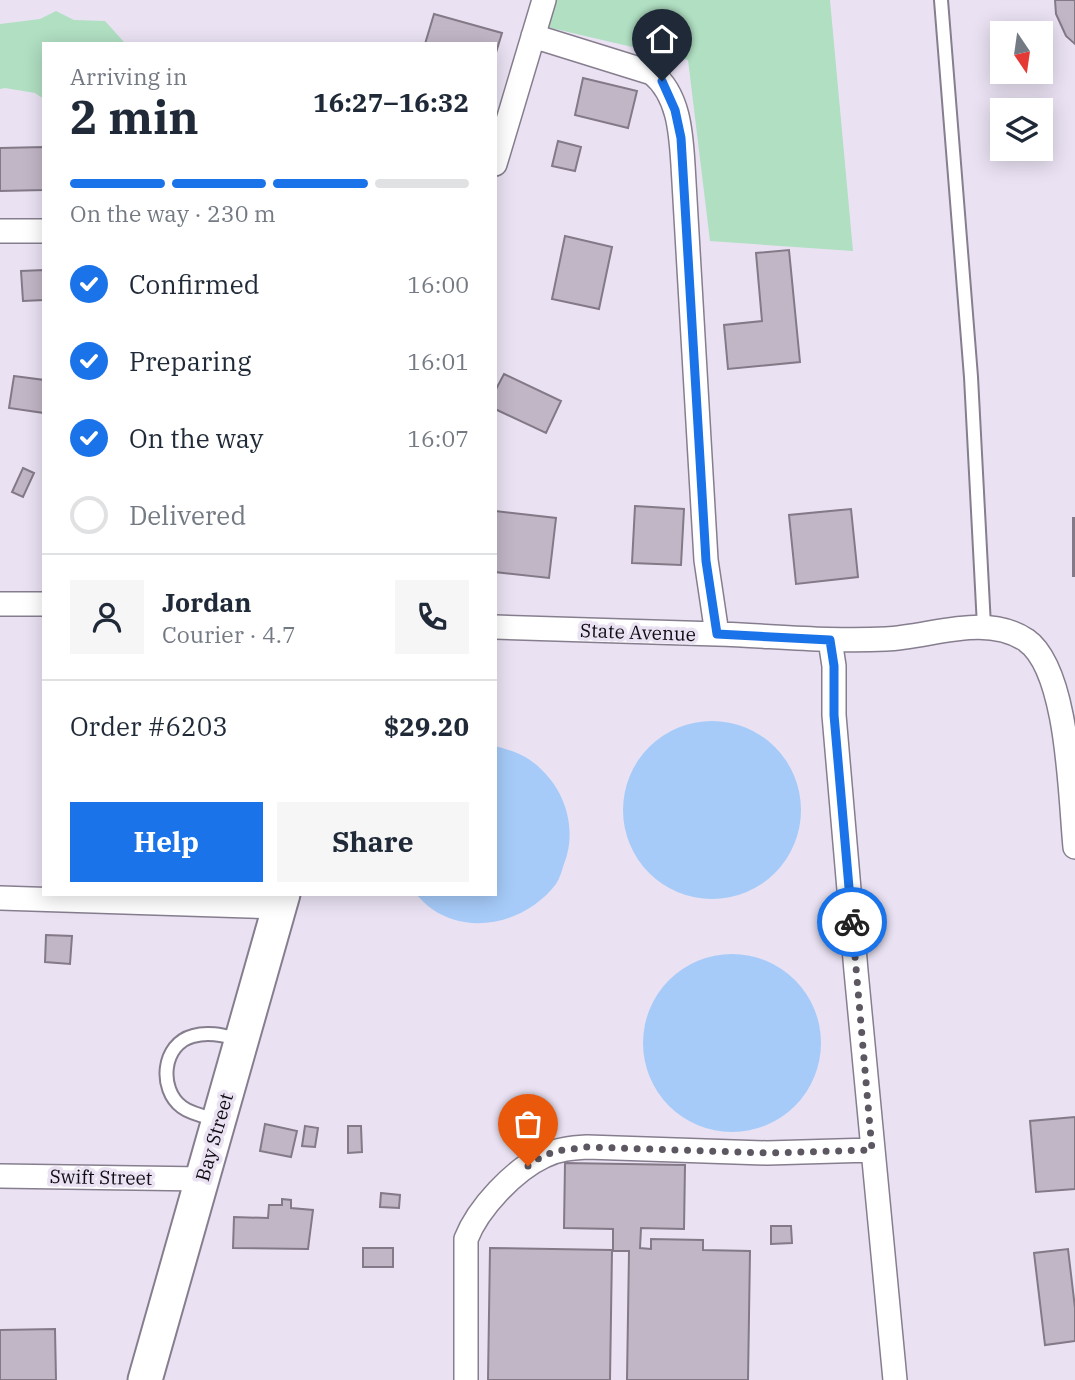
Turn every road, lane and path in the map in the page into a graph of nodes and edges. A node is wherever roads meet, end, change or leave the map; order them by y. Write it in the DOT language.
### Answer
graph roads {
  1 [pos="544,0"];
  2 [pos="941,0"];
  3 [pos="533,36"];
  4 [pos="497,157"];
  5 [pos="0,231"];
  6 [pos="42,232"];
  7 [pos="0,604"];
  8 [pos="42,604"];
  9 [pos="984,626"];
  10 [pos="497,627"];
  11 [pos="717,634"];
  12 [pos="830,640"];
  13 [pos="1075,847"];
  14 [pos="0,898"];
  15 [pos="281,901"];
  16 [pos="242,1040"];
  17 [pos="219,1120"];
  18 [pos="872,1150"];
  19 [pos="0,1176"];
  20 [pos="203,1179"];
  21 [pos="145,1380"];
  22 [pos="466,1380"];
  23 [pos="895,1380"];
  1 -- 3 [label="street"];
  2 -- 9 [label="lane"];
  3 -- 4 [label="street"];
  3 -- 11 [label="street"];
  5 -- 6 [label="street"];
  7 -- 8 [label="street"];
  9 -- 12 [label="street, State Avenue"];
  9 -- 13 [label="street"];
  10 -- 11 [label="street, State Avenue"];
  11 -- 12 [label="street, State Avenue"];
  12 -- 18 [label="street"];
  14 -- 15 [label="street"];
  15 -- 16 [label="main road, Bay Street"];
  16 -- 17 [label="main road, Bay Street"];
  16 -- 17 [label="lane"];
  17 -- 20 [label="main road, Bay Street"];
  18 -- 22 [label="street"];
  18 -- 23 [label="street"];
  19 -- 20 [label="street, Swift Street"];
  20 -- 21 [label="main road, Bay Street"];
}
